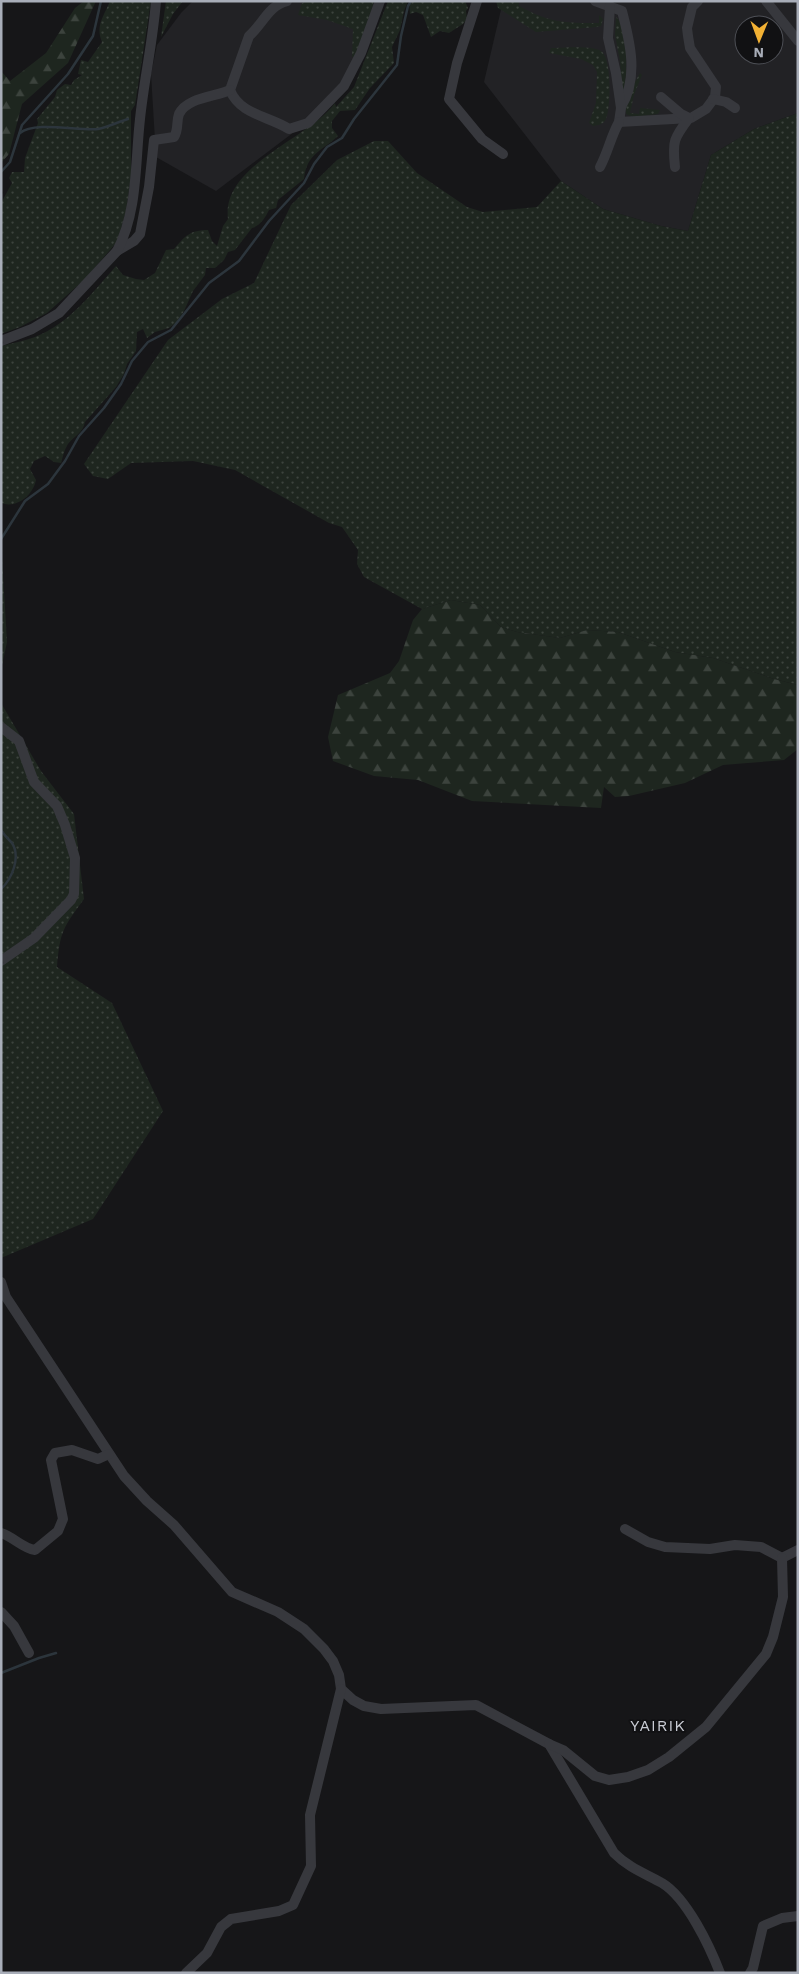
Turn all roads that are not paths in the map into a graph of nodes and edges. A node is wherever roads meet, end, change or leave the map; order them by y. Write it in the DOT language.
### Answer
graph roads {
  1 [pos="156,1"];
  2 [pos="286,1"];
  3 [pos="380,1"];
  4 [pos="477,1"];
  5 [pos="595,1"];
  6 [pos="766,1"];
  7 [pos="694,3"];
  8 [pos="610,6"];
  9 [pos="798,41"];
  10 [pos="230,90"];
  11 [pos="660,97"];
  12 [pos="714,99"];
  13 [pos="621,108"];
  14 [pos="735,108"];
  15 [pos="689,118"];
  16 [pos="619,122"];
  17 [pos="504,154"];
  18 [pos="600,167"];
  19 [pos="674,167"];
  20 [pos="117,251"];
  21 [pos="1,341"];
  22 [pos="1,727"];
  23 [pos="1,961"];
  24 [pos="1,1282"];
  25 [pos="109,1454"];
  26 [pos="625,1529"];
  27 [pos="1,1533"];
  28 [pos="798,1550"];
  29 [pos="782,1558"];
  30 [pos="1,1612"];
  31 [pos="29,1653"];
  32 [pos="341,1689"];
  33 [pos="549,1744"];
  34 [pos="798,1916"];
  35 [pos="186,1973"];
  36 [pos="720,1973"];
  37 [pos="750,1973"];
  1 -- 20 [label="street"];
  2 -- 10 [label="street"];
  3 -- 10 [label="street"];
  4 -- 17 [label="street"];
  5 -- 8 [label="street"];
  6 -- 9 [label="street"];
  7 -- 12 [label="street"];
  8 -- 13 [label="street"];
  8 -- 13 [label="street"];
  10 -- 20 [label="street"];
  11 -- 15 [label="street"];
  12 -- 14 [label="street"];
  12 -- 15 [label="street"];
  13 -- 16 [label="street"];
  15 -- 16 [label="street"];
  15 -- 19 [label="street"];
  16 -- 18 [label="street"];
  20 -- 21 [label="street"];
  22 -- 23 [label="street"];
  24 -- 25 [label="street"];
  25 -- 27 [label="street"];
  25 -- 32 [label="street"];
  26 -- 29 [label="street"];
  28 -- 29 [label="street"];
  29 -- 33 [label="street"];
  30 -- 31 [label="street"];
  32 -- 33 [label="street"];
  32 -- 35 [label="street"];
  33 -- 36 [label="street"];
  34 -- 37 [label="street"];
}
